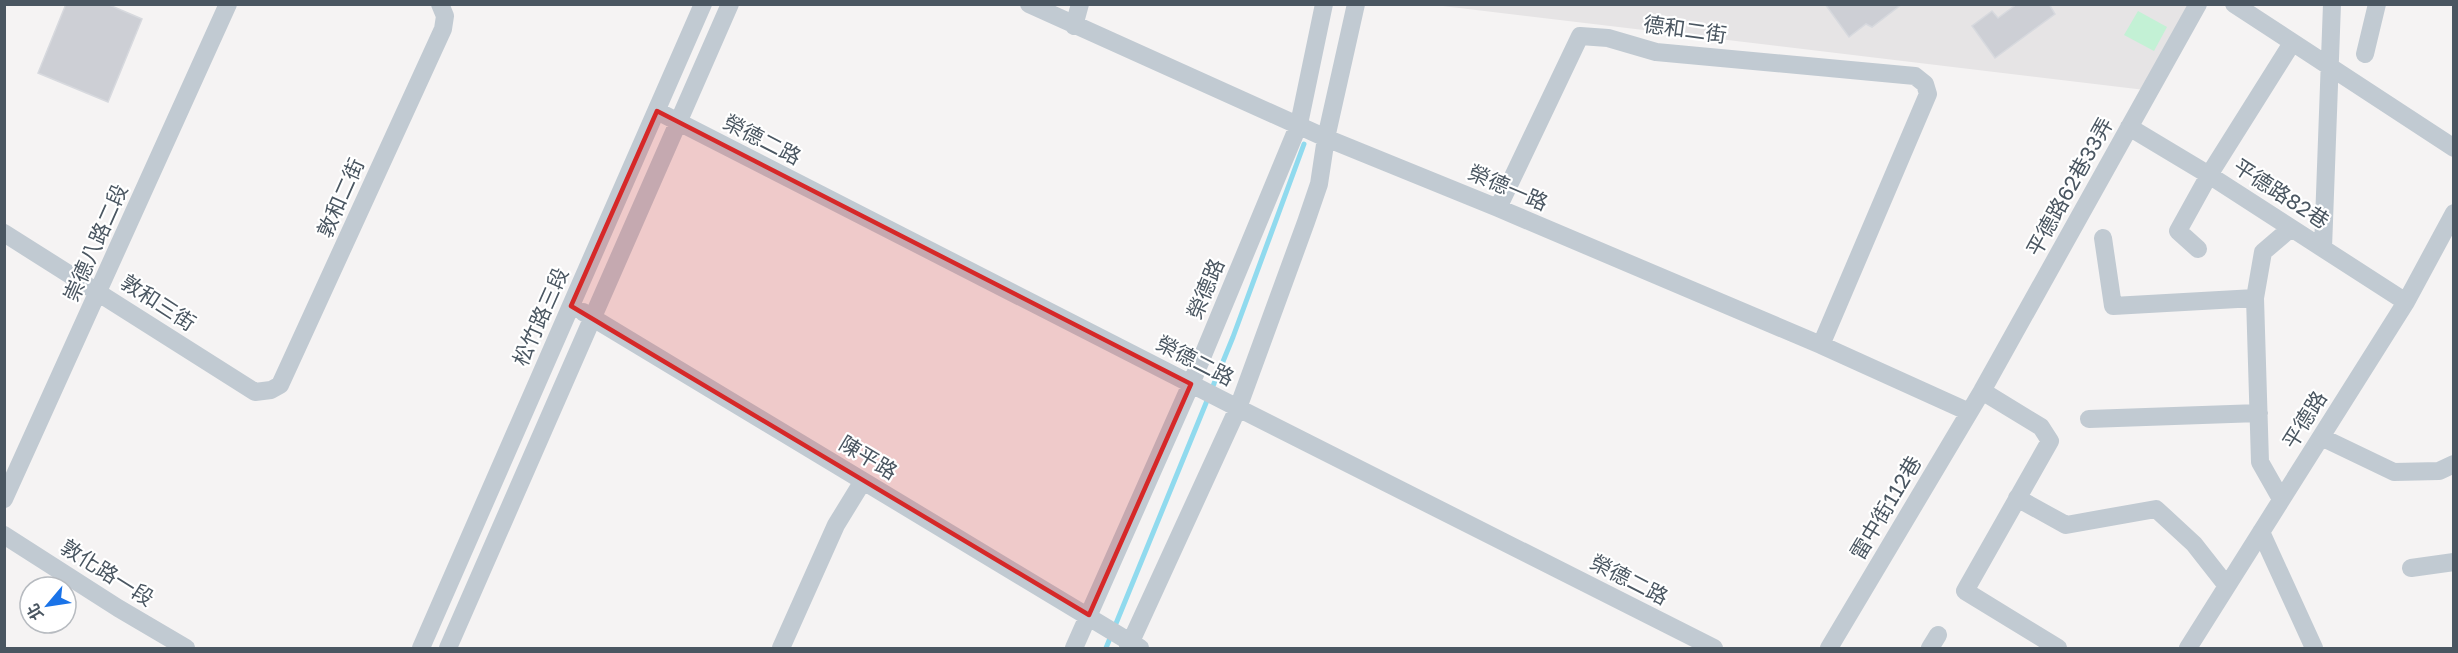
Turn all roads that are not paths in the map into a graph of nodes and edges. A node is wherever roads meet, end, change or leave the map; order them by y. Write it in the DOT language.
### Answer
graph roads {
  1 [pos="228,4"];
  2 [pos="440,4"];
  3 [pos="703,4"];
  4 [pos="730,4"];
  5 [pos="1029,4"];
  6 [pos="1080,4"];
  7 [pos="1324,4"];
  8 [pos="1356,4"];
  9 [pos="2198,4"];
  10 [pos="2234,4"];
  11 [pos="2332,4"];
  12 [pos="2377,4"];
  13 [pos="1074,26"];
  14 [pos="2292,43"];
  15 [pos="2365,54"];
  16 [pos="2329,69"];
  17 [pos="657,111"];
  18 [pos="679,122"];
  19 [pos="1299,124"];
  20 [pos="2129,127"];
  21 [pos="1326,138"];
  22 [pos="2454,148"];
  23 [pos="2209,175"];
  24 [pos="1498,208"];
  25 [pos="2454,213"];
  26 [pos="2291,228"];
  27 [pos="4,233"];
  28 [pos="2103,238"];
  29 [pos="2323,248"];
  30 [pos="2198,249"];
  31 [pos="99,292"];
  32 [pos="2255,298"];
  33 [pos="2406,302"];
  34 [pos="571,306"];
  35 [pos="593,318"];
  36 [pos="1821,345"];
  37 [pos="1191,384"];
  38 [pos="1982,391"];
  39 [pos="255,392"];
  40 [pos="1238,408"];
  41 [pos="1969,412"];
  42 [pos="2259,413"];
  43 [pos="2089,419"];
  44 [pos="2321,437"];
  45 [pos="2454,465"];
  46 [pos="863,481"];
  47 [pos="2017,498"];
  48 [pos="4,499"];
  49 [pos="2282,499"];
  50 [pos="2261,532"];
  51 [pos="4,535"];
  52 [pos="2454,562"];
  53 [pos="2411,568"];
  54 [pos="2227,586"];
  55 [pos="1089,615"];
  56 [pos="1133,646"];
  57 [pos="186,648"];
  58 [pos="421,648"];
  59 [pos="448,648"];
  60 [pos="781,648"];
  61 [pos="1074,648"];
  62 [pos="1714,648"];
  63 [pos="1829,648"];
  64 [pos="2058,648"];
  65 [pos="2188,648"];
  66 [pos="2314,648"];
  1 -- 31 [label="street, 崇德八路二段"];
  2 -- 39 [label="street, 敦和二街"];
  3 -- 17 [label="street, 松竹路三段"];
  4 -- 18 [label="street"];
  5 -- 13 [label="street, 榮德一路"];
  6 -- 13 [label="street"];
  7 -- 19 [label="street, 榮德路"];
  8 -- 21 [label="street"];
  9 -- 20 [label="street, 平德路62巷33弄"];
  10 -- 14 [label="street"];
  11 -- 16 [label="street"];
  12 -- 15 [label="street"];
  13 -- 19 [label="street, 榮德一路"];
  14 -- 16 [label="street"];
  14 -- 23 [label="street"];
  16 -- 22 [label="street"];
  16 -- 29 [label="street"];
  17 -- 18 [label="street, 榮德二路"];
  17 -- 34 [label="street, 松竹路三段"];
  18 -- 35 [label="street"];
  18 -- 37 [label="street, 榮德二路"];
  19 -- 21 [label="street, 榮德一路"];
  19 -- 37 [label="street, 榮德路"];
  20 -- 23 [label="street, 平德路82巷"];
  20 -- 38 [label="street, 平德路62巷33弄"];
  21 -- 24 [label="street, 榮德一路"];
  21 -- 40 [label="street"];
  23 -- 26 [label="street, 平德路82巷"];
  23 -- 30 [label="street"];
  24 -- 36 [label="street, 榮德一路"];
  24 -- 36 [label="street, 德和二街"];
  25 -- 33 [label="street, 平德路"];
  26 -- 29 [label="street, 平德路82巷"];
  26 -- 32 [label="street"];
  27 -- 31 [label="street, 敦和三街"];
  28 -- 32 [label="street"];
  29 -- 33 [label="street, 平德路82巷"];
  31 -- 39 [label="street, 敦和三街"];
  31 -- 48 [label="street, 崇德八路二段"];
  32 -- 42 [label="street"];
  33 -- 44 [label="street, 平德路"];
  34 -- 35 [label="street, 陳平路"];
  34 -- 58 [label="street, 松竹路三段"];
  35 -- 46 [label="street, 陳平路"];
  35 -- 59 [label="street"];
  36 -- 41 [label="street, 榮德一路"];
  37 -- 40 [label="street, 榮德二路"];
  37 -- 55 [label="street, 榮德路"];
  38 -- 41 [label="street, 雷中街112巷"];
  38 -- 47 [label="street"];
  40 -- 56 [label="street"];
  40 -- 62 [label="street, 榮德二路"];
  41 -- 63 [label="street, 雷中街112巷"];
  42 -- 43 [label="street"];
  42 -- 49 [label="street"];
  44 -- 45 [label="street"];
  44 -- 49 [label="street, 平德路"];
  46 -- 55 [label="street, 陳平路"];
  46 -- 60 [label="street"];
  47 -- 54 [label="street"];
  47 -- 64 [label="street"];
  49 -- 50 [label="street, 平德路"];
  50 -- 54 [label="street, 平德路"];
  50 -- 66 [label="street"];
  51 -- 57 [label="street, 敦化路一段"];
  52 -- 53 [label="street"];
  54 -- 65 [label="street, 平德路"];
  55 -- 56 [label="street, 陳平路"];
  55 -- 61 [label="street, 榮德路"];
}
